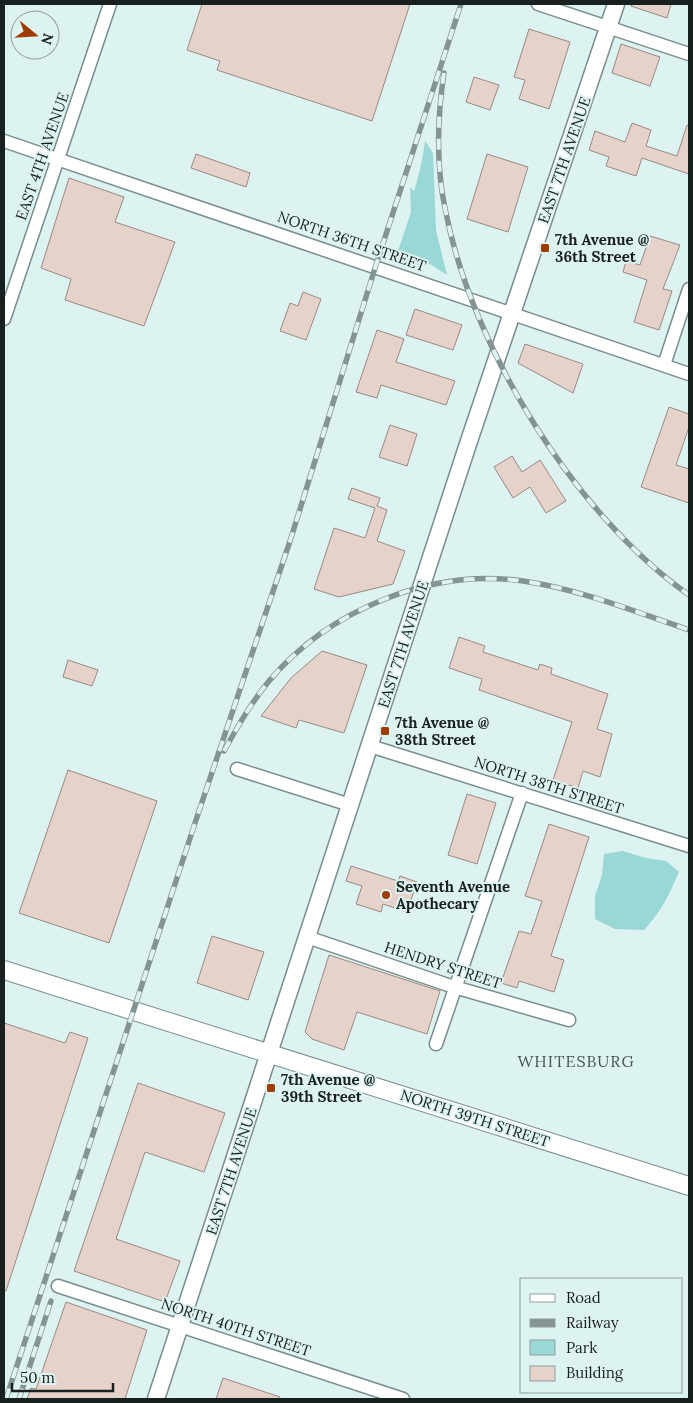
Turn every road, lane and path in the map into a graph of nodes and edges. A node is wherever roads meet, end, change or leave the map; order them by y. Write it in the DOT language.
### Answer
graph roads {
  1 [pos="110,4"];
  2 [pos="538,4"];
  3 [pos="616,4"];
  4 [pos="608,28"];
  5 [pos="689,54"];
  6 [pos="4,141"];
  7 [pos="58,159"];
  8 [pos="689,289"];
  9 [pos="512,314"];
  10 [pos="4,319"];
  11 [pos="664,365"];
  12 [pos="689,374"];
  13 [pos="370,746"];
  14 [pos="237,769"];
  15 [pos="522,793"];
  16 [pos="350,805"];
  17 [pos="689,846"];
  18 [pos="307,937"];
  19 [pos="4,970"];
  20 [pos="454,987"];
  21 [pos="569,1020"];
  22 [pos="436,1044"];
  23 [pos="269,1054"];
  24 [pos="689,1186"];
  25 [pos="58,1286"];
  26 [pos="180,1325"];
  27 [pos="156,1399"];
  28 [pos="404,1399"];
  1 -- 7 [label="street, EAST 4TH AVENUE"];
  2 -- 4 [label="street"];
  3 -- 4 [label="street, EAST 7TH AVENUE"];
  4 -- 5 [label="street"];
  4 -- 9 [label="street, EAST 7TH AVENUE"];
  6 -- 7 [label="street, NORTH 36TH STREET"];
  7 -- 9 [label="street, NORTH 36TH STREET"];
  7 -- 10 [label="street, EAST 4TH AVENUE"];
  8 -- 11 [label="street"];
  9 -- 11 [label="street, NORTH 36TH STREET"];
  9 -- 13 [label="street, EAST 7TH AVENUE"];
  11 -- 12 [label="street, NORTH 36TH STREET"];
  13 -- 15 [label="street, NORTH 38TH STREET"];
  13 -- 16 [label="street, EAST 7TH AVENUE"];
  14 -- 16 [label="street"];
  15 -- 17 [label="street, NORTH 38TH STREET"];
  15 -- 20 [label="street"];
  16 -- 18 [label="street, EAST 7TH AVENUE"];
  18 -- 20 [label="street, HENDRY STREET"];
  18 -- 23 [label="street, EAST 7TH AVENUE"];
  19 -- 23 [label="main road, NORTH 39TH STREET"];
  20 -- 21 [label="street, HENDRY STREET"];
  20 -- 22 [label="street"];
  23 -- 24 [label="main road, NORTH 39TH STREET"];
  23 -- 26 [label="street, EAST 7TH AVENUE"];
  25 -- 26 [label="street, NORTH 40TH STREET"];
  26 -- 27 [label="street, EAST 7TH AVENUE"];
  26 -- 28 [label="street, NORTH 40TH STREET"];
}
